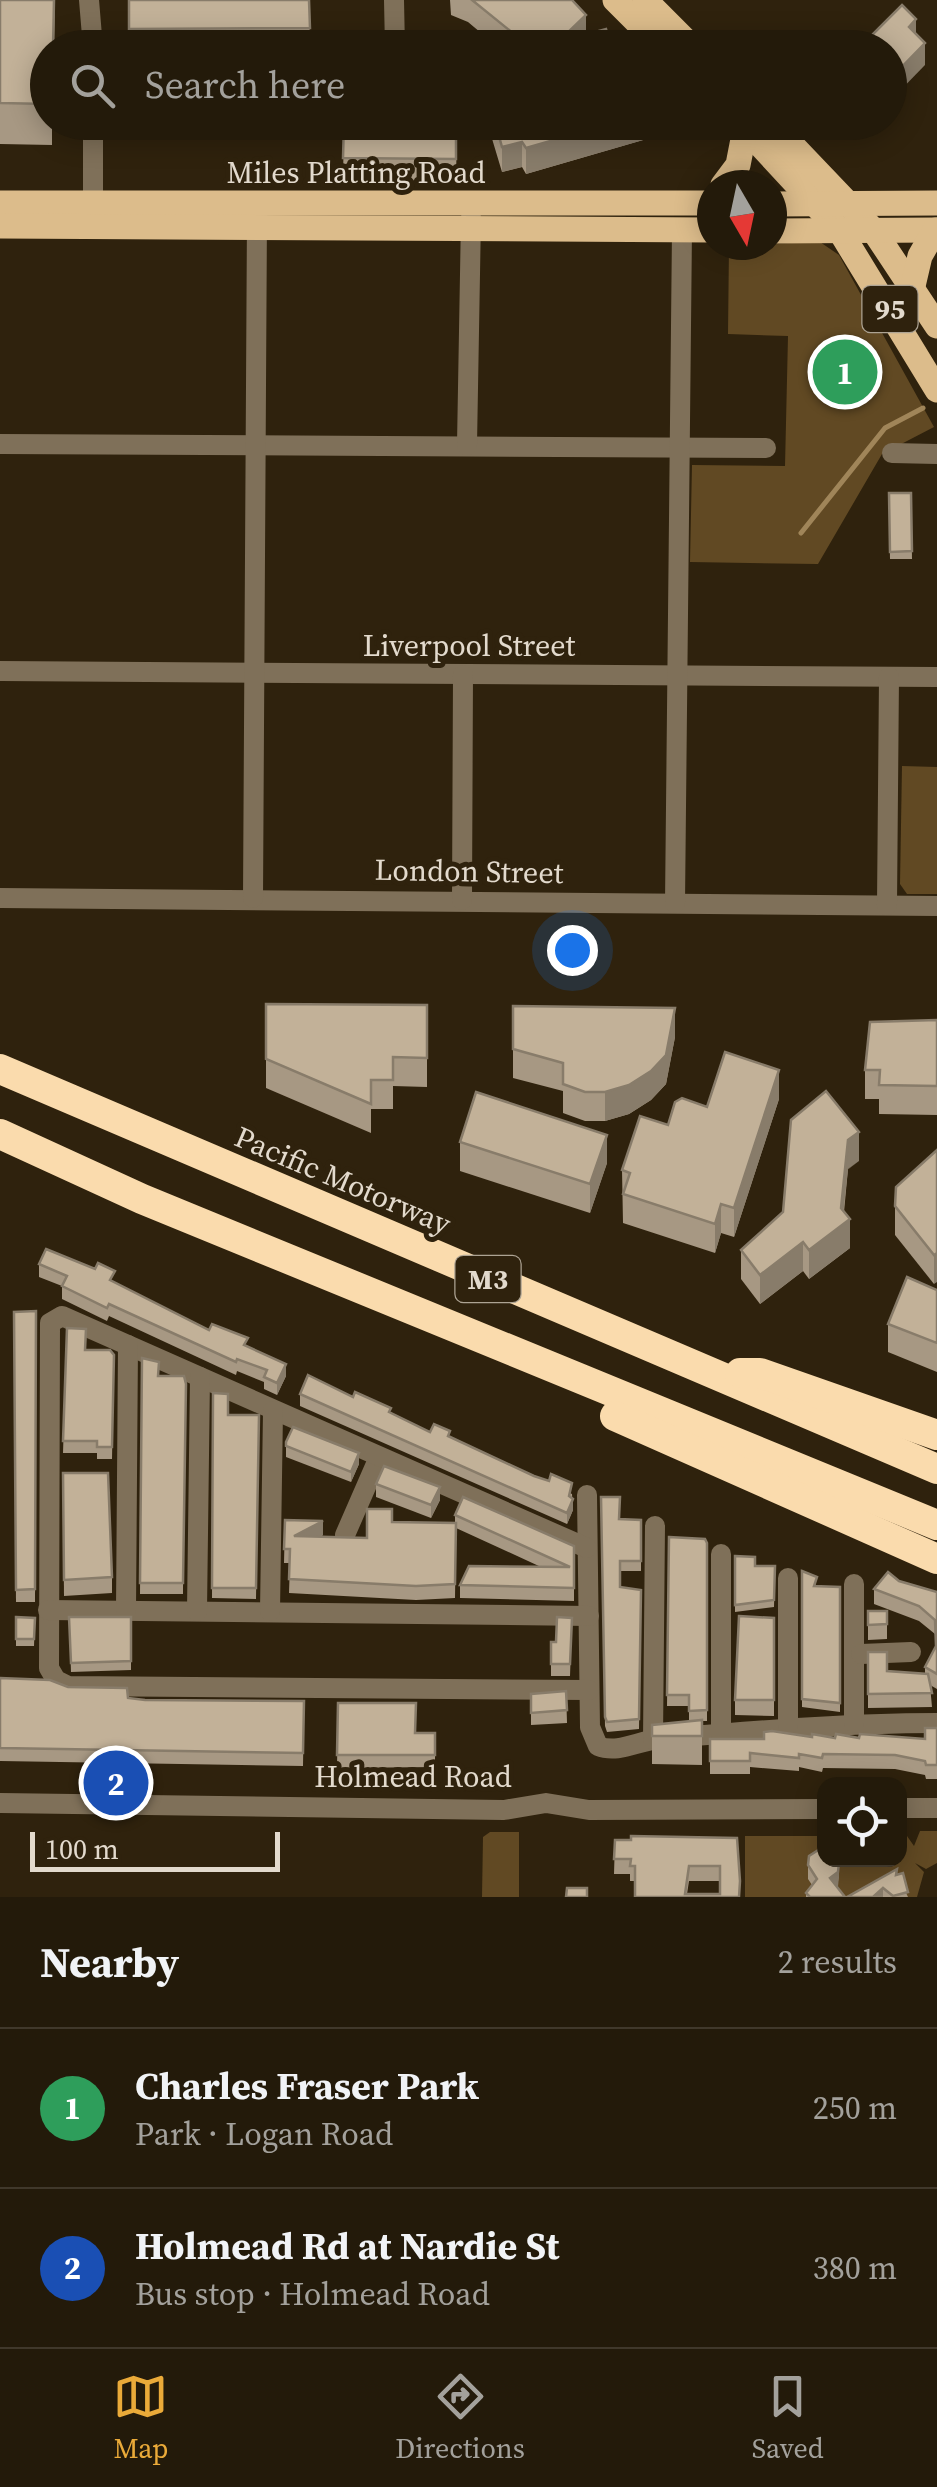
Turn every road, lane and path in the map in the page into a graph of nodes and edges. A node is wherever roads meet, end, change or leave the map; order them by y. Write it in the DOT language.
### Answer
graph roads {
  1 [pos="89,0"];
  2 [pos="394,0"];
  3 [pos="615,0"];
  4 [pos="645,0"];
  5 [pos="92,30"];
  6 [pos="395,30"];
  7 [pos="644,30"];
  8 [pos="675,30"];
  9 [pos="93,140"];
  10 [pos="746,140"];
  11 [pos="764,140"];
  12 [pos="770,140"];
  13 [pos="734,170"];
  14 [pos="697,198"];
  15 [pos="0,203"];
  16 [pos="937,203"];
  17 [pos="787,204"];
  18 [pos="818,204"];
  19 [pos="850,204"];
  20 [pos="94,215"];
  21 [pos="257,216"];
  22 [pos="471,216"];
  23 [pos="0,226"];
  24 [pos="682,230"];
  25 [pos="697,230"];
  26 [pos="936,230"];
  27 [pos="787,231"];
  28 [pos="840,231"];
  29 [pos="874,231"];
  30 [pos="913,286"];
  31 [pos="937,326"];
  32 [pos="937,390"];
  33 [pos="0,444"];
  34 [pos="255,444"];
  35 [pos="467,445"];
  36 [pos="680,446"];
  37 [pos="766,448"];
  38 [pos="892,452"];
  39 [pos="937,454"];
  40 [pos="0,671"];
  41 [pos="252,674"];
  42 [pos="463,675"];
  43 [pos="678,676"];
  44 [pos="889,678"];
  45 [pos="937,678"];
  46 [pos="0,898"];
  47 [pos="252,898"];
  48 [pos="462,900"];
  49 [pos="675,903"];
  50 [pos="887,906"];
  51 [pos="937,906"];
  52 [pos="0,1069"];
  53 [pos="0,1134"];
  54 [pos="128,1345"];
  55 [pos="516,1355"];
  56 [pos="712,1374"];
  57 [pos="200,1377"];
  58 [pos="273,1410"];
  59 [pos="937,1435"];
  60 [pos="379,1457"];
  61 [pos="937,1469"];
  62 [pos="587,1495"];
  63 [pos="937,1525"];
  64 [pos="655,1526"];
  65 [pos="345,1536"];
  66 [pos="587,1548"];
  67 [pos="722,1554"];
  68 [pos="937,1559"];
  69 [pos="788,1578"];
  70 [pos="854,1584"];
  71 [pos="48,1610"];
  72 [pos="126,1610"];
  73 [pos="197,1610"];
  74 [pos="270,1611"];
  75 [pos="589,1616"];
  76 [pos="911,1652"];
  77 [pos="854,1654"];
  78 [pos="589,1690"];
  79 [pos="854,1723"];
  80 [pos="937,1723"];
  81 [pos="788,1725"];
  82 [pos="721,1736"];
  83 [pos="653,1739"];
  84 [pos="0,1803"];
  85 [pos="907,1808"];
  86 [pos="937,1808"];
  87 [pos="817,1809"];
  1 -- 5 [label="street"];
  2 -- 6 [label="street"];
  3 -- 7 [label="main road"];
  4 -- 8 [label="main road"];
  9 -- 20 [label="street"];
  10 -- 13 [label="main road"];
  11 -- 18 [label="main road, 95"];
  12 -- 19 [label="main road, 95"];
  14 -- 22 [label="main road, Miles Platting Road"];
  15 -- 20 [label="main road, Miles Platting Road"];
  16 -- 19 [label="main road"];
  17 -- 18 [label="main road"];
  18 -- 19 [label="main road"];
  18 -- 28 [label="main road, 95"];
  19 -- 29 [label="main road, 95"];
  20 -- 21 [label="main road, Miles Platting Road"];
  20 -- 23 [label="main road, Miles Platting Road"];
  21 -- 22 [label="main road, Miles Platting Road"];
  21 -- 34 [label="street"];
  22 -- 24 [label="main road, Miles Platting Road"];
  22 -- 35 [label="street"];
  24 -- 25 [label="main road, Miles Platting Road"];
  24 -- 36 [label="street"];
  26 -- 29 [label="main road"];
  26 -- 30 [label="main road"];
  27 -- 28 [label="main road"];
  28 -- 29 [label="main road"];
  28 -- 32 [label="main road, 95"];
  29 -- 30 [label="main road, 95"];
  30 -- 31 [label="main road, 95"];
  33 -- 34 [label="street"];
  34 -- 35 [label="street"];
  34 -- 41 [label="street"];
  35 -- 36 [label="street"];
  36 -- 37 [label="street"];
  36 -- 43 [label="street"];
  38 -- 39 [label="street"];
  40 -- 41 [label="street, Liverpool Street"];
  41 -- 42 [label="street, Liverpool Street"];
  41 -- 47 [label="street"];
  42 -- 43 [label="street, Liverpool Street"];
  42 -- 48 [label="street"];
  43 -- 44 [label="street, Liverpool Street"];
  43 -- 49 [label="street"];
  44 -- 45 [label="street, Liverpool Street"];
  44 -- 50 [label="street"];
  46 -- 47 [label="street, London Street"];
  47 -- 48 [label="street, London Street"];
  48 -- 49 [label="street, London Street"];
  49 -- 50 [label="street, London Street"];
  50 -- 51 [label="street, London Street"];
  52 -- 56 [label="highway, Pacific Motorway / M3"];
  53 -- 55 [label="highway, M3"];
  54 -- 57 [label="street"];
  54 -- 71 [label="street"];
  54 -- 72 [label="street"];
  55 -- 63 [label="highway, M3"];
  55 -- 68 [label="highway"];
  56 -- 59 [label="highway"];
  56 -- 61 [label="highway, Pacific Motorway / M3"];
  57 -- 58 [label="street"];
  57 -- 73 [label="street"];
  58 -- 60 [label="street"];
  58 -- 74 [label="street"];
  60 -- 65 [label="street"];
  60 -- 66 [label="street"];
  62 -- 66 [label="street"];
  64 -- 83 [label="street"];
  66 -- 75 [label="street"];
  67 -- 82 [label="street"];
  69 -- 81 [label="street"];
  70 -- 77 [label="street"];
  71 -- 72 [label="street"];
  71 -- 78 [label="street"];
  72 -- 73 [label="street"];
  73 -- 74 [label="street"];
  74 -- 75 [label="street"];
  75 -- 78 [label="street"];
  76 -- 77 [label="street"];
  77 -- 79 [label="street"];
  78 -- 83 [label="street"];
  79 -- 80 [label="street"];
  79 -- 81 [label="street"];
  81 -- 82 [label="street"];
  82 -- 83 [label="street"];
  84 -- 87 [label="street, Holmead Road"];
  85 -- 86 [label="street"];
}
